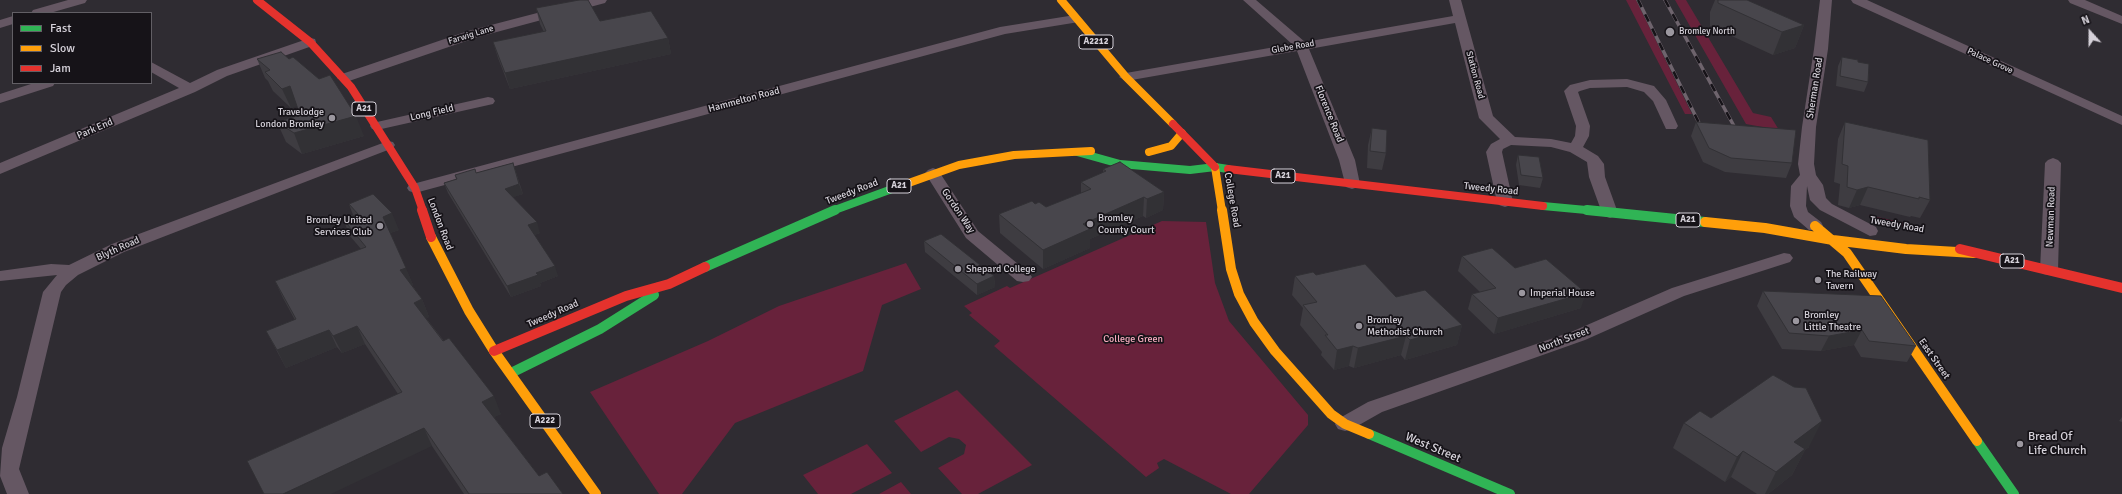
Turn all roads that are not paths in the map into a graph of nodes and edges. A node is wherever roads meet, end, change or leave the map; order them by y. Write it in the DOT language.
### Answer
graph roads {
  1 [pos="81,0"];
  2 [pos="257,0"];
  3 [pos="601,0"];
  4 [pos="1061,0"];
  5 [pos="1249,0"];
  6 [pos="1455,0"];
  7 [pos="1826,0"];
  8 [pos="1858,0"];
  9 [pos="2074,0"];
  10 [pos="40,12"];
  11 [pos="1460,18"];
  12 [pos="1076,19"];
  13 [pos="12,20"];
  14 [pos="2122,20"];
  15 [pos="0,24"];
  16 [pos="310,42"];
  17 [pos="1301,46"];
  18 [pos="152,67"];
  19 [pos="1126,77"];
  20 [pos="344,78"];
  21 [pos="45,84"];
  22 [pos="190,89"];
  23 [pos="0,100"];
  24 [pos="488,101"];
  25 [pos="2122,122"];
  26 [pos="377,126"];
  27 [pos="1671,126"];
  28 [pos="1182,133"];
  29 [pos="1511,141"];
  30 [pos="388,144"];
  31 [pos="1575,148"];
  32 [pos="1103,150"];
  33 [pos="1077,152"];
  34 [pos="1176,155"];
  35 [pos="1192,157"];
  36 [pos="2053,163"];
  37 [pos="1215,167"];
  38 [pos="0,169"];
  39 [pos="933,173"];
  40 [pos="1808,176"];
  41 [pos="1352,184"];
  42 [pos="415,188"];
  43 [pos="1505,202"];
  44 [pos="1610,213"];
  45 [pos="1815,226"];
  46 [pos="1834,227"];
  47 [pos="1765,228"];
  48 [pos="1849,229"];
  49 [pos="1874,232"];
  50 [pos="1833,240"];
  51 [pos="1923,240"];
  52 [pos="1974,253"];
  53 [pos="1784,258"];
  54 [pos="2049,270"];
  55 [pos="72,271"];
  56 [pos="0,276"];
  57 [pos="1023,277"];
  58 [pos="668,284"];
  59 [pos="2122,288"];
  60 [pos="494,351"];
  61 [pos="511,373"];
  62 [pos="1346,424"];
  63 [pos="18,494"];
  64 [pos="596,494"];
  65 [pos="1510,494"];
  66 [pos="2014,494"];
  1 -- 10 [label="street"];
  2 -- 16 [label="main road, London Road / A21"];
  3 -- 20 [label="street, Farwig Lane"];
  4 -- 12 [label="main road, College Road / A2212"];
  5 -- 17 [label="street"];
  6 -- 11 [label="street, Station Road"];
  7 -- 40 [label="street, Sherman Road"];
  8 -- 25 [label="street, Palace Grove"];
  9 -- 14 [label="street"];
  11 -- 17 [label="street, Glebe Road"];
  11 -- 29 [label="street, Station Road"];
  12 -- 19 [label="main road, College Road / A2212"];
  12 -- 42 [label="street, Hammelton Road"];
  13 -- 15 [label="street"];
  16 -- 20 [label="main road, London Road / A21"];
  16 -- 22 [label="street, Park End"];
  17 -- 19 [label="street, Glebe Road"];
  17 -- 41 [label="street, Florence Road"];
  18 -- 22 [label="street"];
  19 -- 28 [label="main road, College Road / A2212"];
  20 -- 26 [label="main road, London Road / A21"];
  21 -- 23 [label="street"];
  22 -- 38 [label="street, Park End"];
  24 -- 26 [label="street, Long Field"];
  26 -- 30 [label="main road, London Road / A21"];
  27 -- 31 [label="street"];
  28 -- 34 [label="main road"];
  28 -- 37 [label="main road, College Road / A2212"];
  29 -- 31 [label="street"];
  29 -- 43 [label="street"];
  30 -- 42 [label="main road, London Road / A21"];
  30 -- 55 [label="street, Blyth Road"];
  31 -- 44 [label="street"];
  32 -- 33 [label="main road, Tweedy Road / A21"];
  33 -- 37 [label="main road, Tweedy Road / A21"];
  33 -- 39 [label="main road, Tweedy Road / A21"];
  35 -- 37 [label="main road, Tweedy Road / A21"];
  36 -- 54 [label="street, Newman Road"];
  37 -- 41 [label="main road, Tweedy Road / A21"];
  37 -- 62 [label="main road, College Road"];
  39 -- 57 [label="street, Gordon Way"];
  39 -- 58 [label="main road, Tweedy Road / A21"];
  40 -- 45 [label="street"];
  40 -- 49 [label="street, Sherman Road"];
  41 -- 43 [label="main road, Tweedy Road / A21"];
  42 -- 60 [label="main road, London Road / A21"];
  43 -- 44 [label="main road, Tweedy Road / A21"];
  44 -- 47 [label="main road, Tweedy Road / A21"];
  45 -- 46 [label="main road, Tweedy Road / A21"];
  45 -- 47 [label="main road, Tweedy Road / A21"];
  45 -- 50 [label="main road"];
  47 -- 50 [label="main road, Tweedy Road / A21"];
  48 -- 49 [label="main road, Tweedy Road"];
  50 -- 52 [label="main road, Tweedy Road / A21"];
  50 -- 66 [label="main road, East Street"];
  51 -- 52 [label="main road, Tweedy Road / A21"];
  52 -- 54 [label="main road, Tweedy Road / A21"];
  53 -- 62 [label="street, North Street"];
  54 -- 59 [label="main road, Tweedy Road / A21"];
  55 -- 56 [label="street"];
  55 -- 63 [label="street, Blyth Road"];
  58 -- 60 [label="main road, Tweedy Road / A21"];
  58 -- 61 [label="main road, Tweedy Road / A21"];
  60 -- 61 [label="main road, London Road / A21"];
  61 -- 64 [label="main road, London Road / A222"];
  62 -- 65 [label="main road, West Street"];
}
